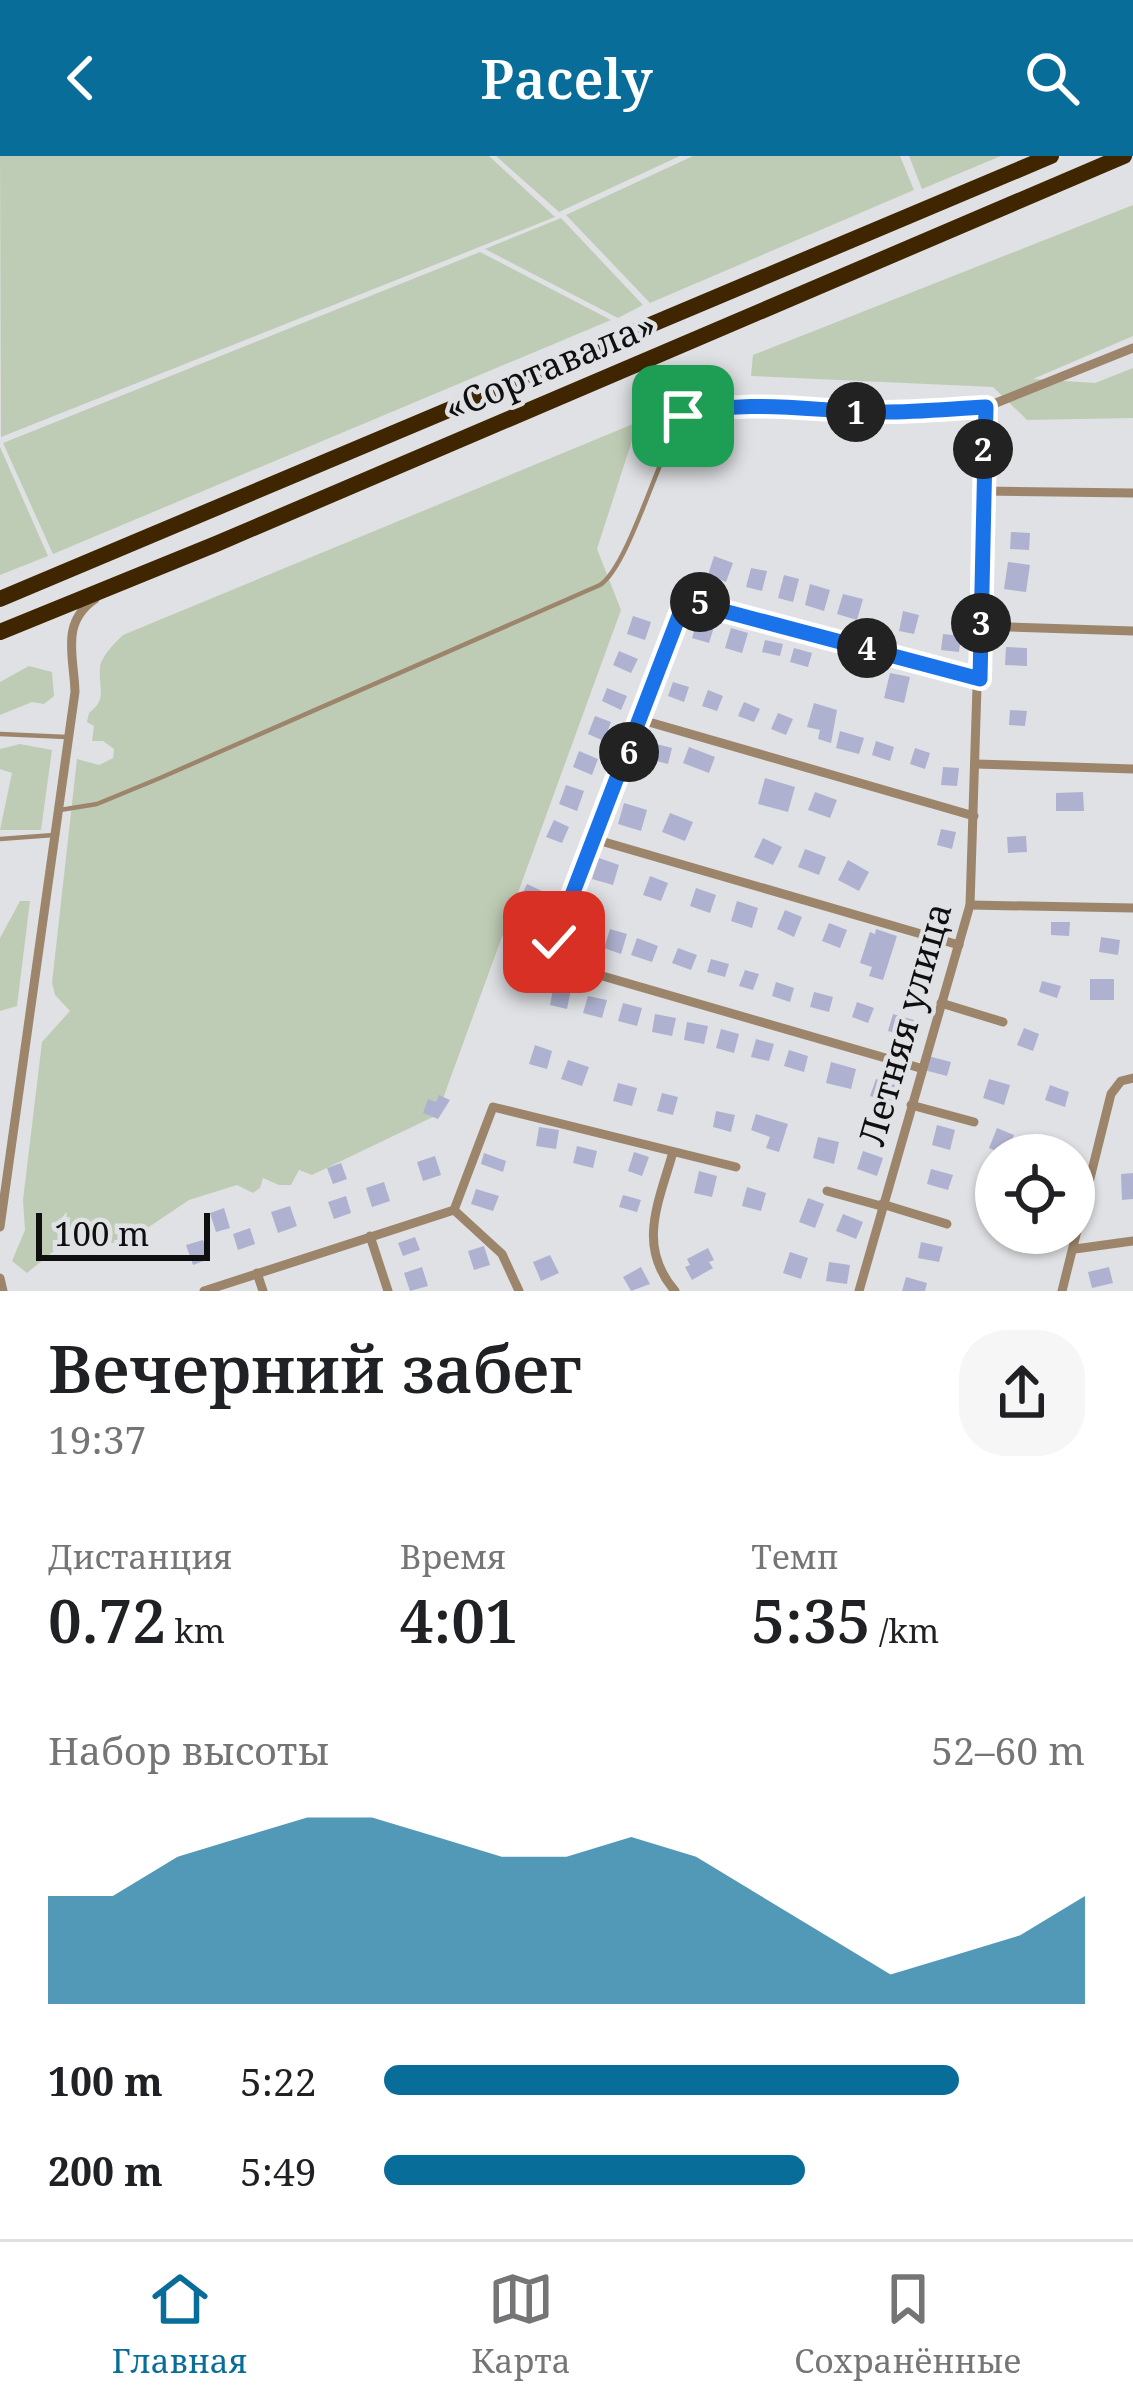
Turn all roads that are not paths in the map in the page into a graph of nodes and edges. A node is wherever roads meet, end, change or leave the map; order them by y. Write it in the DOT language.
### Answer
graph roads {
  1 [pos="1051,156"];
  2 [pos="1124,156"];
  3 [pos="1133,348"];
  4 [pos="986,407"];
  5 [pos="983,491"];
  6 [pos="1133,493"];
  7 [pos="119,583"];
  8 [pos="0,599"];
  9 [pos="981,626"];
  10 [pos="1133,631"];
  11 [pos="0,632"];
  12 [pos="980,679"];
  13 [pos="642,720"];
  14 [pos="0,734"];
  15 [pos="67,736"];
  16 [pos="976,764"];
  17 [pos="1133,769"];
  18 [pos="59,811"];
  19 [pos="974,816"];
  20 [pos="55,835"];
  21 [pos="0,839"];
  22 [pos="594,839"];
  23 [pos="970,905"];
  24 [pos="1133,908"];
  25 [pos="959,945"];
  26 [pos="941,1003"];
  27 [pos="1003,1022"];
  28 [pos="920,1068"];
  29 [pos="1133,1078"];
  30 [pos="911,1105"];
  31 [pos="974,1121"];
  32 [pos="673,1151"];
  33 [pos="1095,1163"];
  34 [pos="736,1167"];
  35 [pos="827,1191"];
  36 [pos="882,1205"];
  37 [pos="454,1210"];
  38 [pos="946,1224"];
  39 [pos="0,1227"];
  40 [pos="370,1236"];
  41 [pos="1133,1241"];
  42 [pos="1095,1246"];
  43 [pos="1073,1254"];
  44 [pos="257,1273"];
  45 [pos="0,1278"];
  46 [pos="3,1291"];
  47 [pos="204,1291"];
  48 [pos="263,1291"];
  49 [pos="388,1291"];
  50 [pos="519,1291"];
  51 [pos="675,1291"];
  52 [pos="859,1291"];
  53 [pos="1062,1291"];
  1 -- 8 [label="highway, «Сортавала»"];
  2 -- 7 [label="highway, «Сортавала»"];
  3 -- 4 [label="street"];
  4 -- 5 [label="street, Летняя улица"];
  4 -- 18 [label="lane"];
  5 -- 6 [label="street"];
  5 -- 9 [label="street, Летняя улица"];
  7 -- 11 [label="highway, «Сортавала»"];
  7 -- 15 [label="street"];
  9 -- 10 [label="street"];
  9 -- 12 [label="street, Летняя улица"];
  12 -- 13 [label="street"];
  12 -- 16 [label="street, Летняя улица"];
  13 -- 19 [label="street"];
  13 -- 22 [label="street"];
  14 -- 15 [label="lane"];
  15 -- 18 [label="street"];
  16 -- 17 [label="street"];
  16 -- 19 [label="street, Летняя улица"];
  18 -- 20 [label="street"];
  19 -- 23 [label="street, Летняя улица"];
  20 -- 21 [label="lane"];
  20 -- 39 [label="street"];
  22 -- 25 [label="street"];
  22 -- 28 [label="street"];
  23 -- 24 [label="street"];
  23 -- 25 [label="street, Летняя улица"];
  25 -- 26 [label="street, Летняя улица"];
  26 -- 27 [label="street"];
  26 -- 28 [label="street, Летняя улица"];
  28 -- 30 [label="street, Летняя улица"];
  29 -- 33 [label="street"];
  30 -- 31 [label="street"];
  30 -- 36 [label="street, Летняя улица"];
  32 -- 34 [label="street"];
  32 -- 37 [label="street"];
  32 -- 51 [label="street"];
  35 -- 36 [label="street"];
  36 -- 38 [label="street"];
  36 -- 52 [label="street, Летняя улица"];
  37 -- 40 [label="street"];
  37 -- 50 [label="street"];
  40 -- 44 [label="street"];
  40 -- 49 [label="street"];
  41 -- 42 [label="street"];
  43 -- 53 [label="street"];
  44 -- 47 [label="street"];
  44 -- 48 [label="street"];
  45 -- 46 [label="street"];
}
